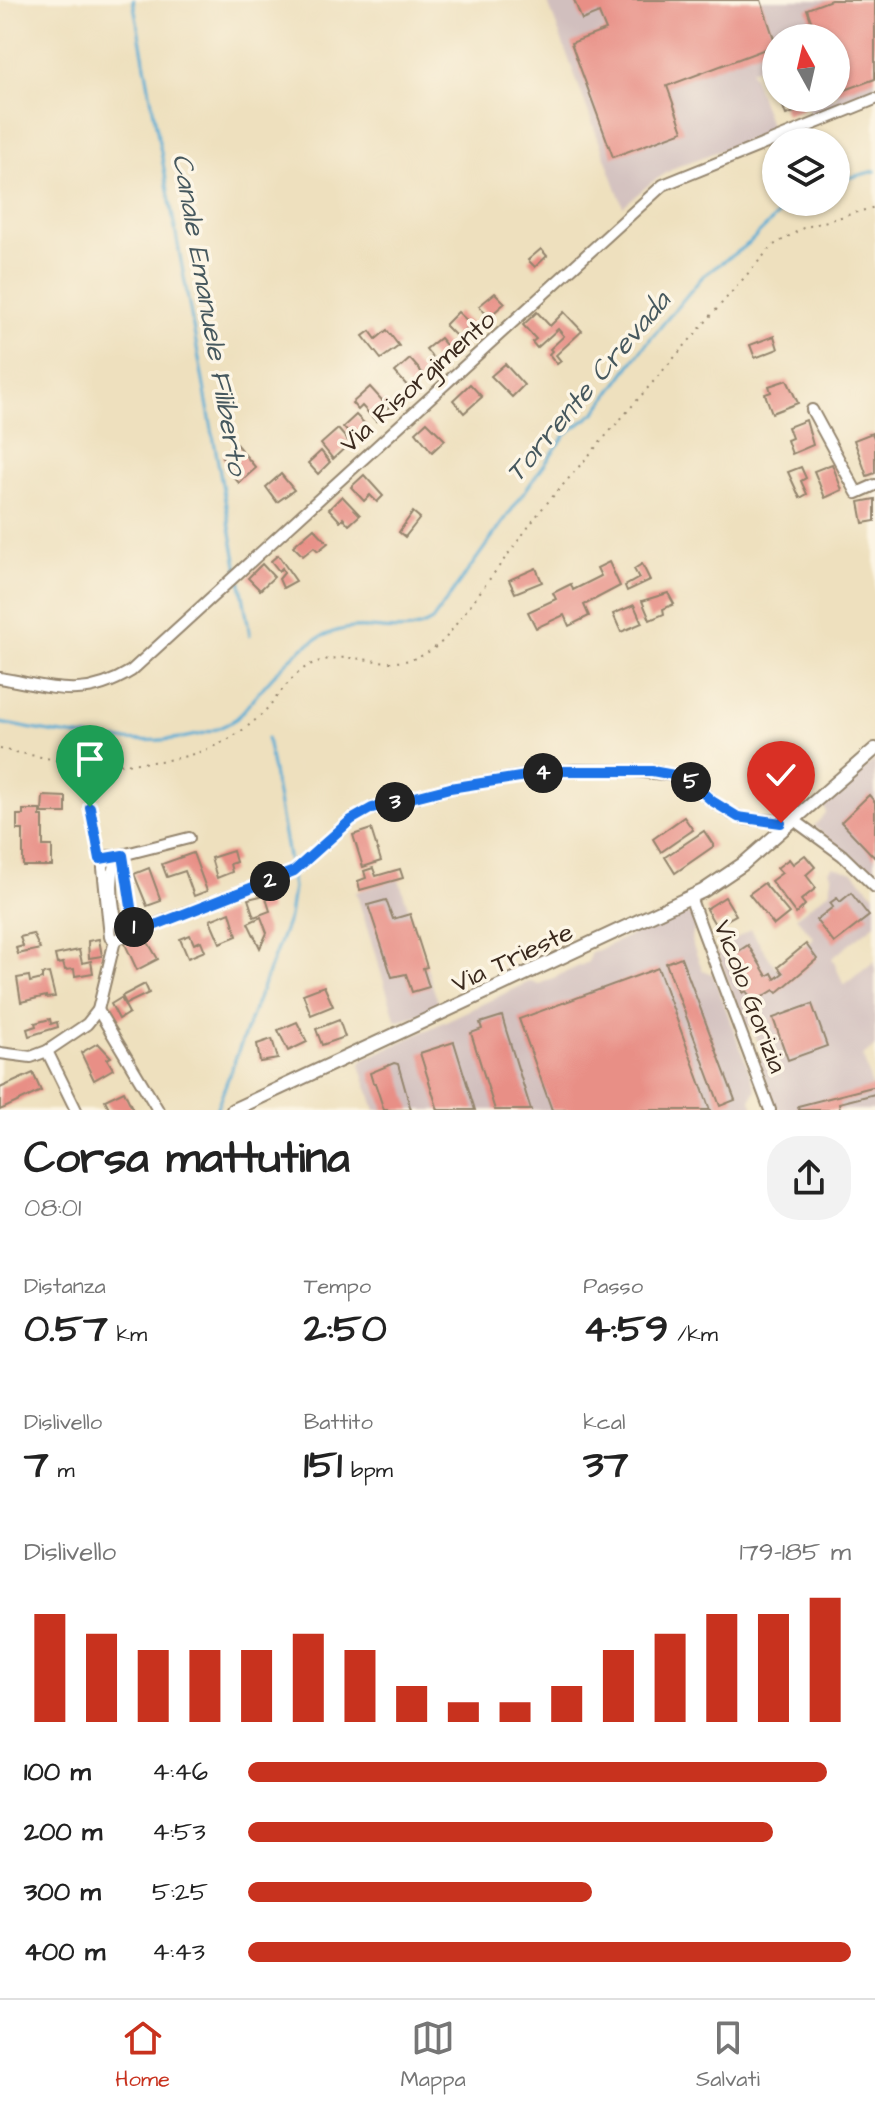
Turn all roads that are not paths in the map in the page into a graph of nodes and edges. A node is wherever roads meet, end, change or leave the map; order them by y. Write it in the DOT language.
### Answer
graph roads {
  1 [pos="875,99"];
  2 [pos="812,410"];
  3 [pos="875,485"];
  4 [pos="0,678"];
  5 [pos="875,749"];
  6 [pos="790,824"];
  7 [pos="189,838"];
  8 [pos="120,856"];
  9 [pos="875,887"];
  10 [pos="690,897"];
  11 [pos="125,936"];
  12 [pos="98,1010"];
  13 [pos="47,1051"];
  14 [pos="0,1053"];
  15 [pos="76,1110"];
  16 [pos="158,1110"];
  17 [pos="233,1110"];
  18 [pos="770,1110"];
  1 -- 4 [label="street, Via Risorgimento"];
  2 -- 3 [label="street"];
  5 -- 6 [label="street, Via Trieste"];
  6 -- 9 [label="street"];
  6 -- 10 [label="street, Via Trieste"];
  6 -- 11 [label="street"];
  7 -- 8 [label="street"];
  8 -- 11 [label="street"];
  8 -- 11 [label="street"];
  10 -- 17 [label="street, Via Trieste"];
  10 -- 18 [label="street, Vicolo Gorizia"];
  11 -- 12 [label="street"];
  12 -- 13 [label="street"];
  12 -- 16 [label="street"];
  13 -- 14 [label="street"];
  13 -- 15 [label="street"];
}
